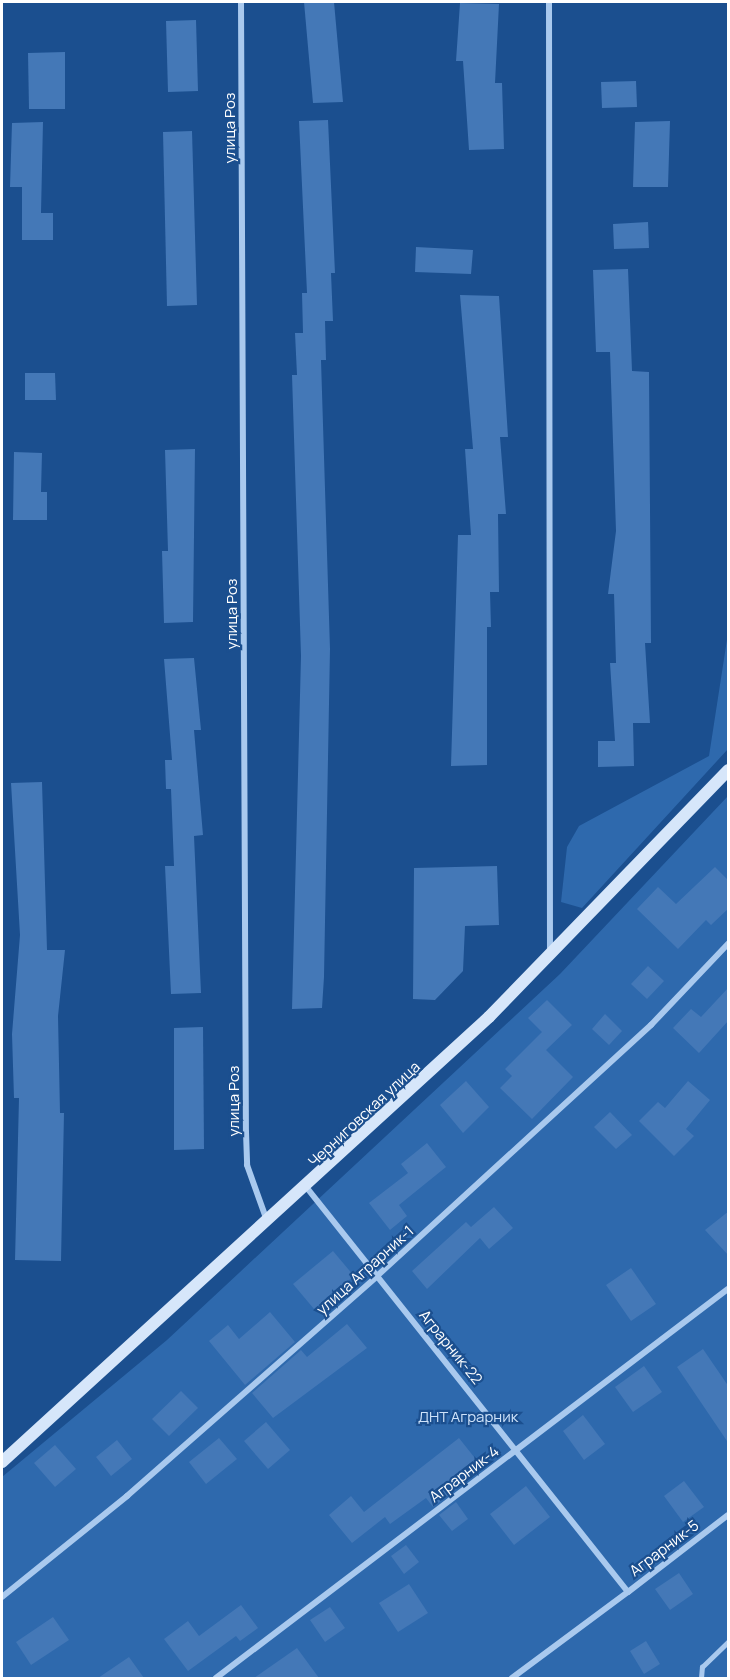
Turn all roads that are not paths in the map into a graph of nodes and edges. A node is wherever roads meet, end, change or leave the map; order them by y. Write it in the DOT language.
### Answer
graph roads {
  1 [pos="242,2"];
  2 [pos="549,2"];
  3 [pos="729,770"];
  4 [pos="729,944"];
  5 [pos="550,957"];
  6 [pos="307,1188"];
  7 [pos="268,1224"];
  8 [pos="377,1276"];
  9 [pos="729,1289"];
  10 [pos="517,1449"];
  11 [pos="2,1462"];
  12 [pos="729,1515"];
  13 [pos="618,1579"];
  14 [pos="628,1592"];
  15 [pos="2,1597"];
  16 [pos="729,1642"];
  17 [pos="216,1678"];
  18 [pos="512,1678"];
  19 [pos="701,1678"];
  1 -- 7 [label="street, улица Роз"];
  2 -- 5 [label="street"];
  3 -- 5 [label="street, Черниговская улица"];
  4 -- 8 [label="street, улица Аграрник-1"];
  5 -- 6 [label="street, Черниговская улица"];
  6 -- 7 [label="street, Черниговская улица"];
  6 -- 8 [label="street, Аграрник-22"];
  7 -- 11 [label="street, Черниговская улица"];
  8 -- 10 [label="street, Аграрник-22"];
  8 -- 15 [label="street, улица Аграрник-1"];
  9 -- 10 [label="street, Аграрник-4"];
  10 -- 13 [label="street, Аграрник-22"];
  10 -- 17 [label="street, Аграрник-4"];
  12 -- 14 [label="street, Аграрник-5"];
  13 -- 14 [label="street, Аграрник-5"];
  14 -- 18 [label="street"];
  16 -- 19 [label="lane"];
}
